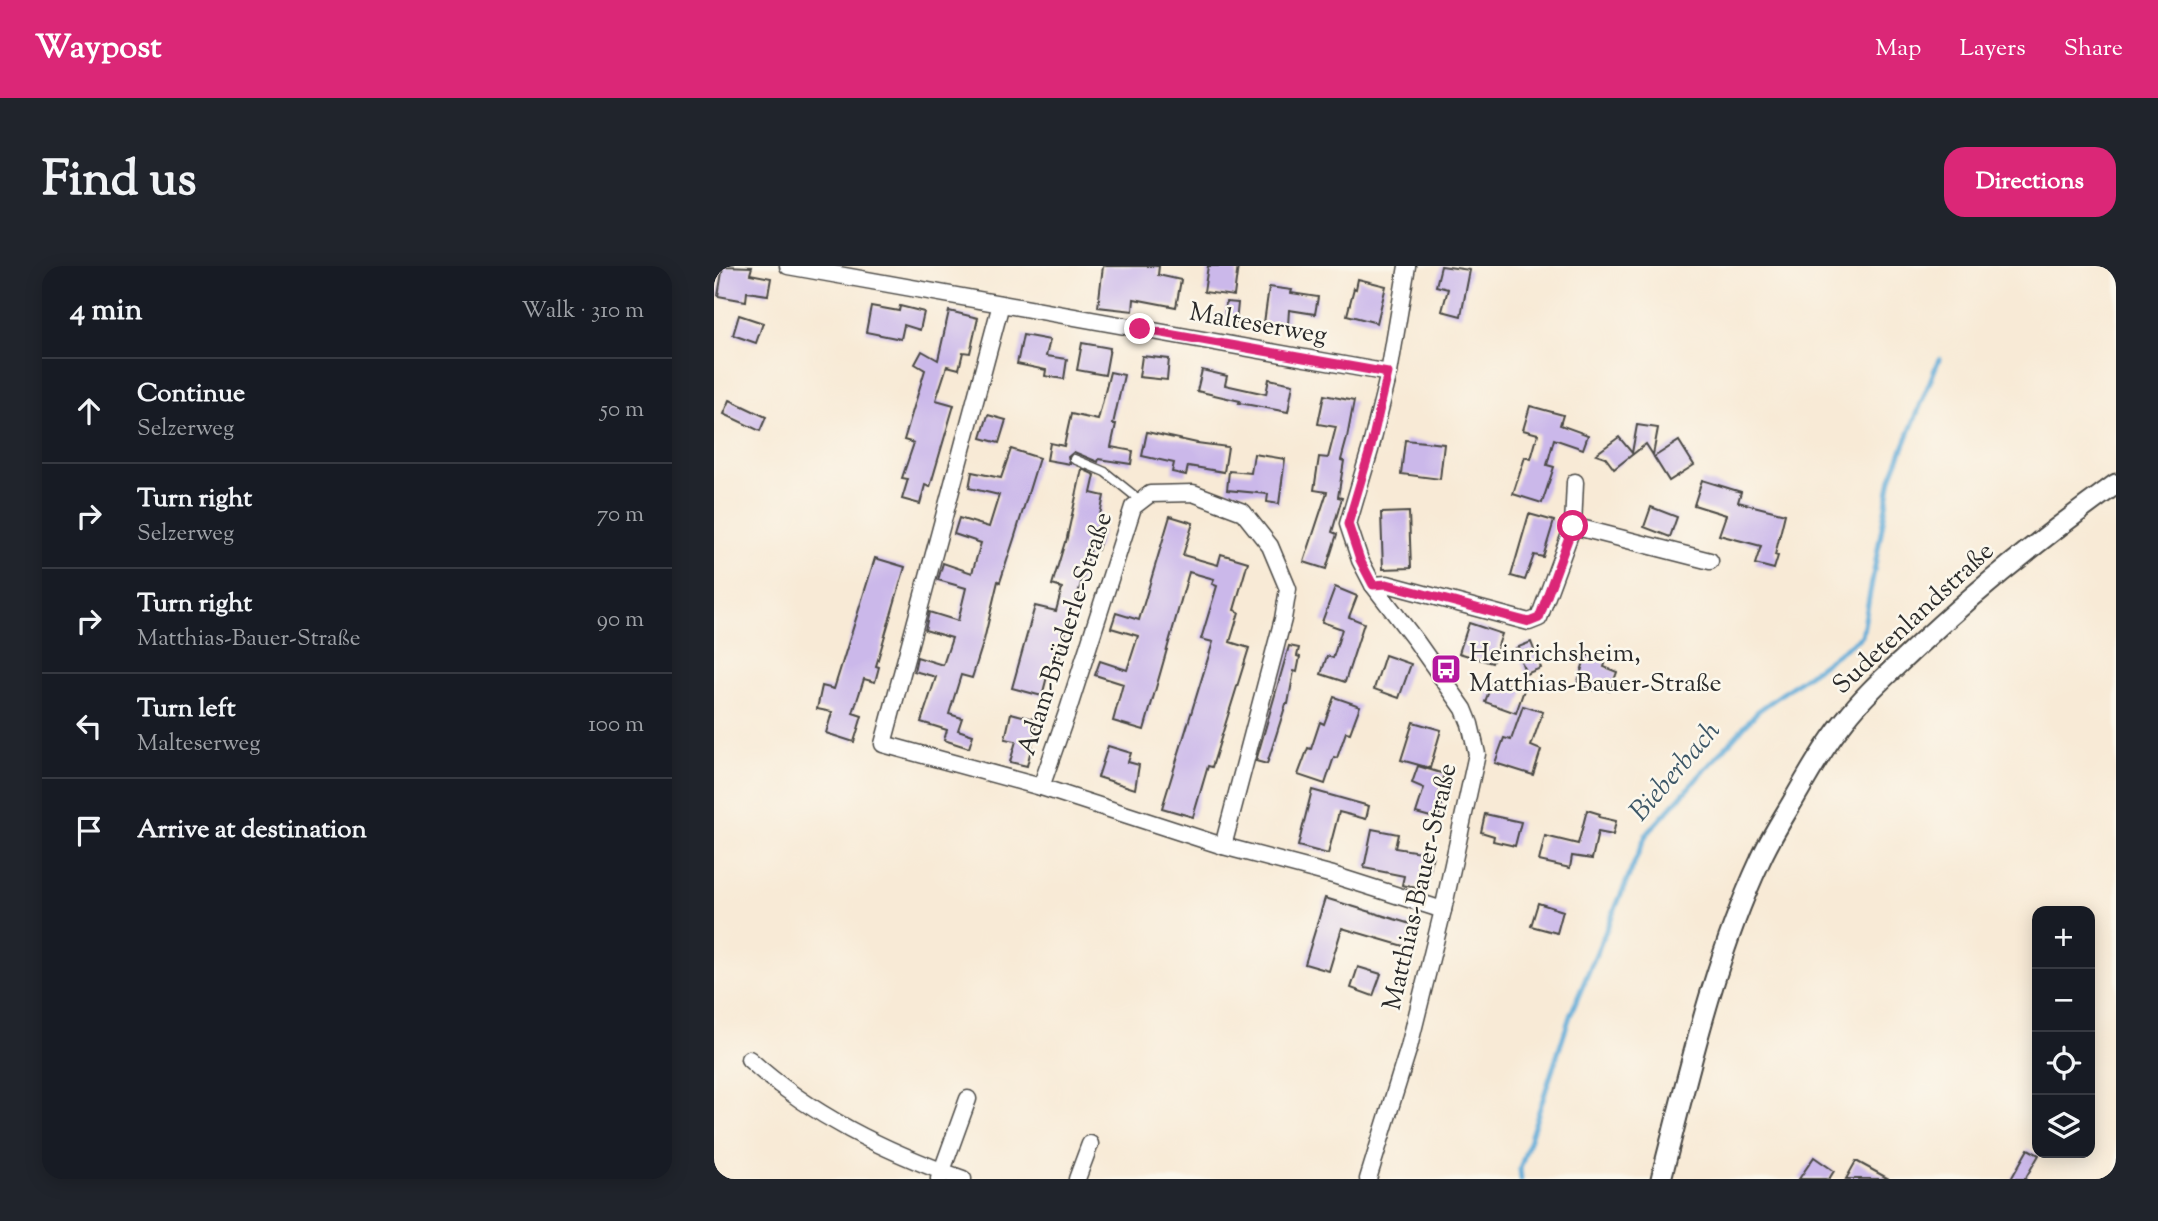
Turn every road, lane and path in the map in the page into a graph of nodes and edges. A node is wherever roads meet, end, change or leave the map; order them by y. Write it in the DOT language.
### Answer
graph roads {
  1 [pos="788,266"];
  2 [pos="1407,266"];
  3 [pos="1001,304"];
  4 [pos="1388,373"];
  5 [pos="1074,459"];
  6 [pos="1575,482"];
  7 [pos="2116,484"];
  8 [pos="1141,501"];
  9 [pos="1573,526"];
  10 [pos="1710,561"];
  11 [pos="1373,585"];
  12 [pos="1041,787"];
  13 [pos="1223,846"];
  14 [pos="1443,910"];
  15 [pos="749,1059"];
  16 [pos="968,1100"];
  17 [pos="1090,1144"];
  18 [pos="940,1175"];
  19 [pos="963,1179"];
  20 [pos="1077,1179"];
  21 [pos="1368,1179"];
  22 [pos="1661,1179"];
  1 -- 3 [label="street, Malteserweg"];
  2 -- 4 [label="street, Matthias-Bauer-Straße"];
  3 -- 4 [label="street, Malteserweg"];
  3 -- 12 [label="street, Adam-Brüderle-Straße"];
  4 -- 11 [label="street, Matthias-Bauer-Straße"];
  5 -- 8 [label="lane"];
  6 -- 9 [label="street"];
  7 -- 22 [label="street, Sudetenlandstraße"];
  8 -- 12 [label="street, Adam-Brüderle-Straße"];
  8 -- 13 [label="street, Adam-Brüderle-Straße"];
  9 -- 10 [label="street"];
  9 -- 11 [label="street"];
  11 -- 14 [label="street, Matthias-Bauer-Straße"];
  12 -- 13 [label="street, Adam-Brüderle-Straße"];
  13 -- 14 [label="street, Adam-Brüderle-Straße"];
  14 -- 21 [label="street, Matthias-Bauer-Straße"];
  15 -- 18 [label="street"];
  16 -- 18 [label="street"];
  17 -- 20 [label="street"];
  18 -- 19 [label="street"];
}
